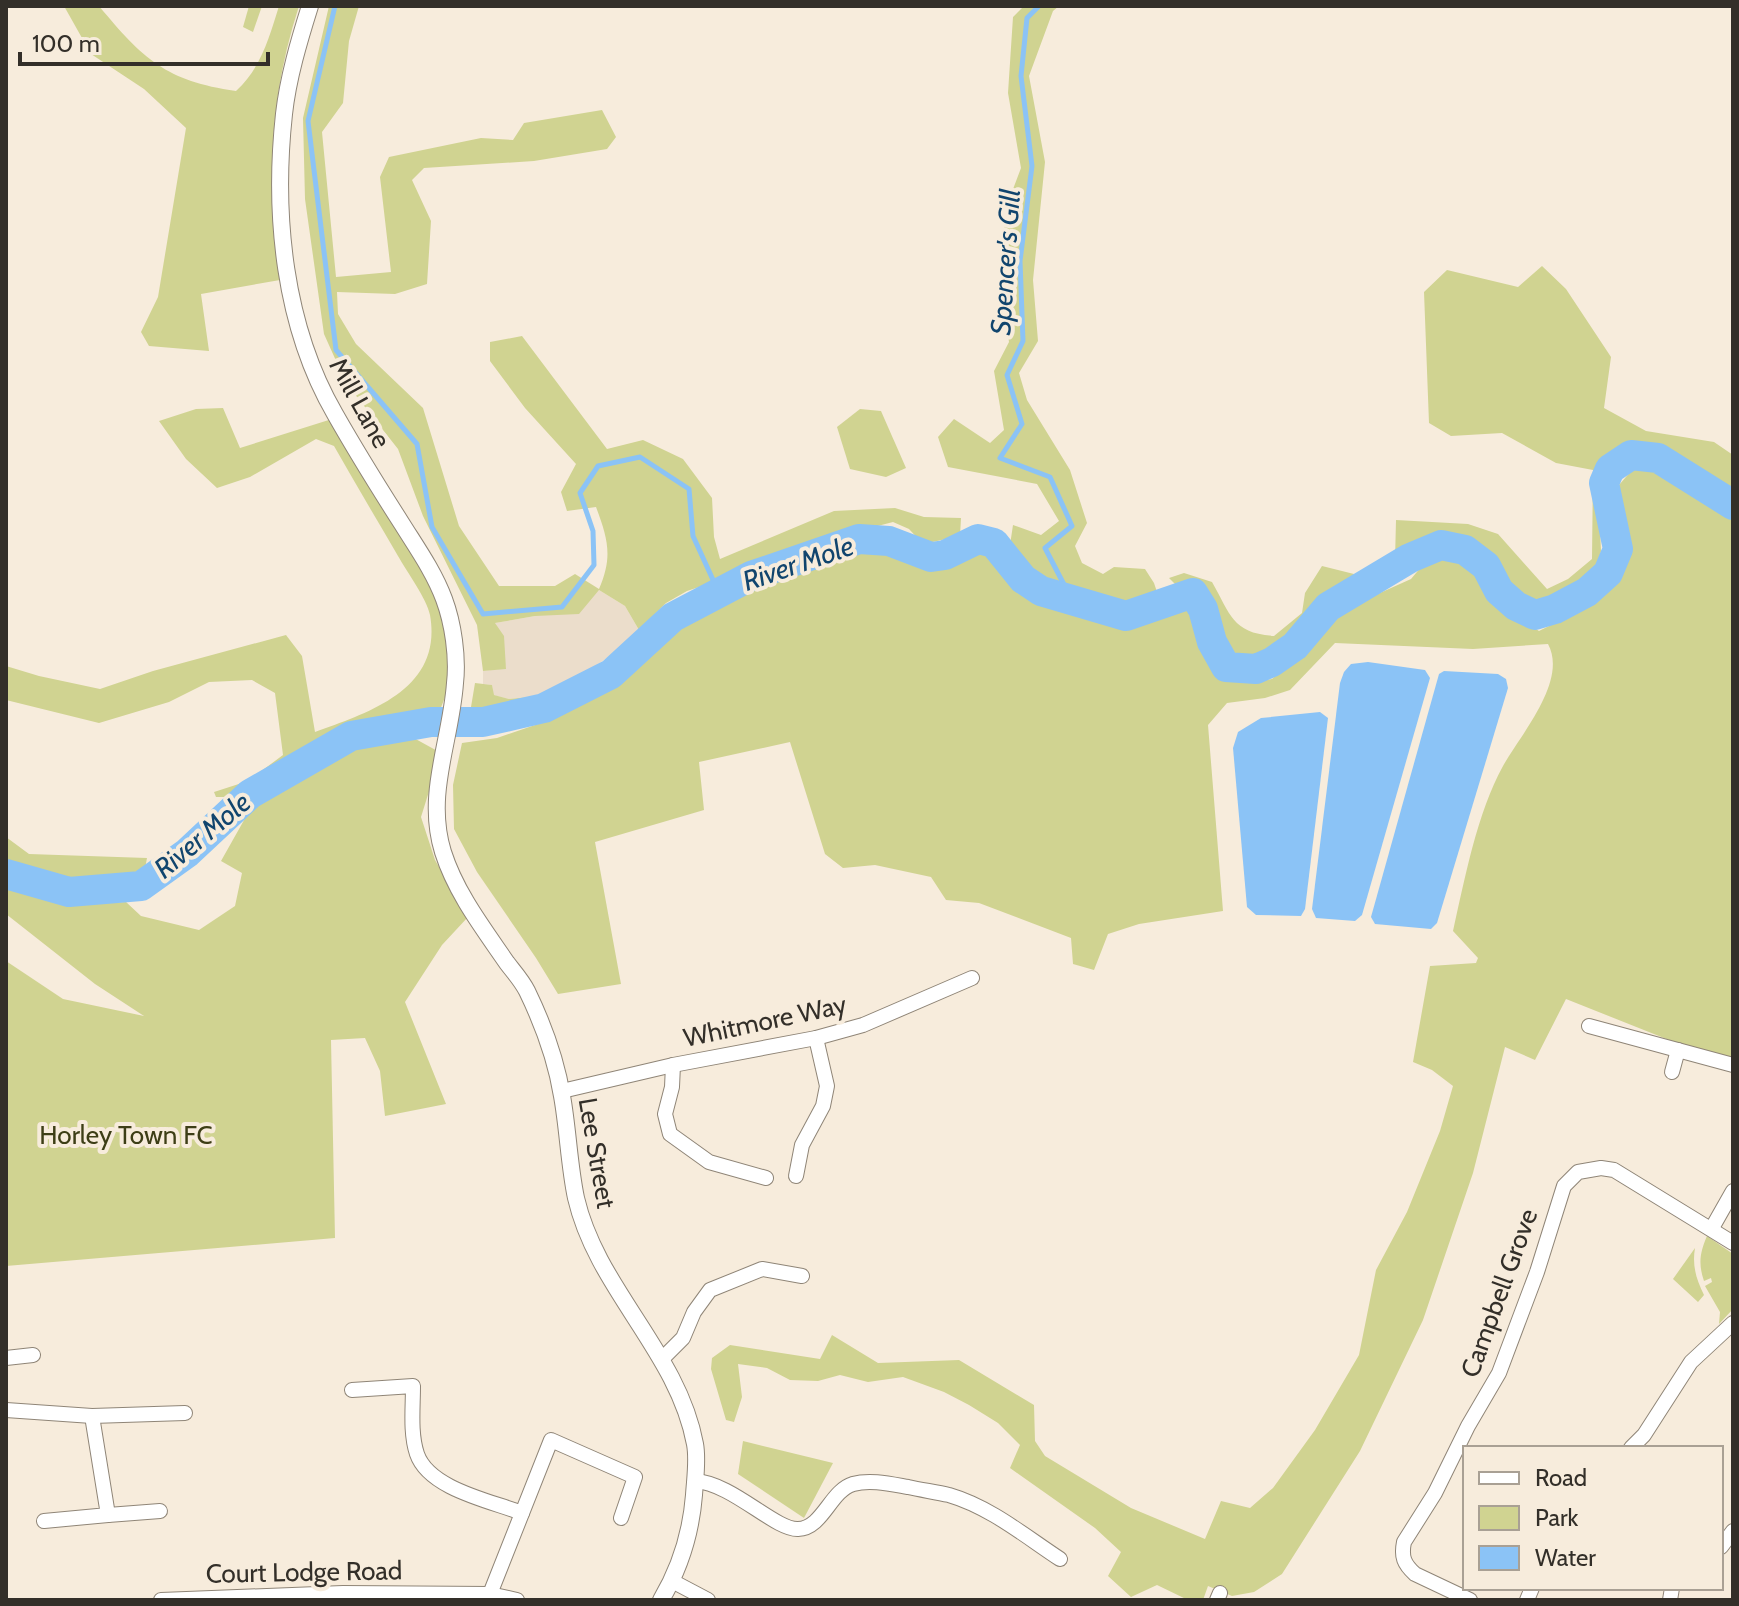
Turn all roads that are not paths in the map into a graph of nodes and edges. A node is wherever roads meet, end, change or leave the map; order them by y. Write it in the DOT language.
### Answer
graph roads {
  1 [pos="310,6"];
  2 [pos="435,807"];
  3 [pos="972,978"];
  4 [pos="1589,1026"];
  5 [pos="816,1038"];
  6 [pos="1678,1050"];
  7 [pos="673,1065"];
  8 [pos="1733,1065"];
  9 [pos="1672,1072"];
  10 [pos="562,1091"];
  11 [pos="796,1176"];
  12 [pos="766,1178"];
  13 [pos="1733,1191"];
  14 [pos="1712,1228"];
  15 [pos="1733,1243"];
  16 [pos="802,1276"];
  17 [pos="1733,1323"];
  18 [pos="33,1355"];
  19 [pos="6,1358"];
  20 [pos="662,1359"];
  21 [pos="352,1390"];
  22 [pos="6,1410"];
  23 [pos="185,1413"];
  24 [pos="92,1416"];
  25 [pos="1633,1446"];
  26 [pos="695,1481"];
  27 [pos="160,1511"];
  28 [pos="522,1513"];
  29 [pos="108,1515"];
  30 [pos="621,1518"];
  31 [pos="44,1521"];
  32 [pos="1060,1559"];
  33 [pos="672,1581"];
  34 [pos="490,1594"];
  35 [pos="448,1597"];
  36 [pos="161,1600"];
  37 [pos="517,1600"];
  38 [pos="661,1600"];
  39 [pos="708,1600"];
  40 [pos="1470,1600"];
  1 -- 2 [label="street, Mill Lane"];
  2 -- 10 [label="street, Lee Street"];
  3 -- 5 [label="street, Whitmore Way"];
  4 -- 6 [label="street"];
  5 -- 7 [label="street, Whitmore Way"];
  5 -- 11 [label="street"];
  6 -- 8 [label="street"];
  6 -- 9 [label="street"];
  7 -- 10 [label="street, Whitmore Way"];
  7 -- 12 [label="street"];
  10 -- 20 [label="street, Lee Street"];
  13 -- 14 [label="street"];
  14 -- 15 [label="street, Campbell Grove"];
  14 -- 40 [label="street, Campbell Grove"];
  16 -- 20 [label="street"];
  17 -- 25 [label="street"];
  18 -- 19 [label="street"];
  20 -- 26 [label="street, Lee Street"];
  21 -- 28 [label="street"];
  22 -- 24 [label="street"];
  23 -- 24 [label="street"];
  24 -- 29 [label="street"];
  26 -- 32 [label="street"];
  26 -- 33 [label="street, Lee Street"];
  27 -- 29 [label="street"];
  28 -- 30 [label="street"];
  28 -- 34 [label="street"];
  29 -- 31 [label="street"];
  33 -- 38 [label="street, Lee Street"];
  33 -- 39 [label="street"];
  34 -- 35 [label="street, Court Lodge Road"];
  34 -- 37 [label="street, Court Lodge Road"];
  35 -- 36 [label="street, Court Lodge Road"];
}
